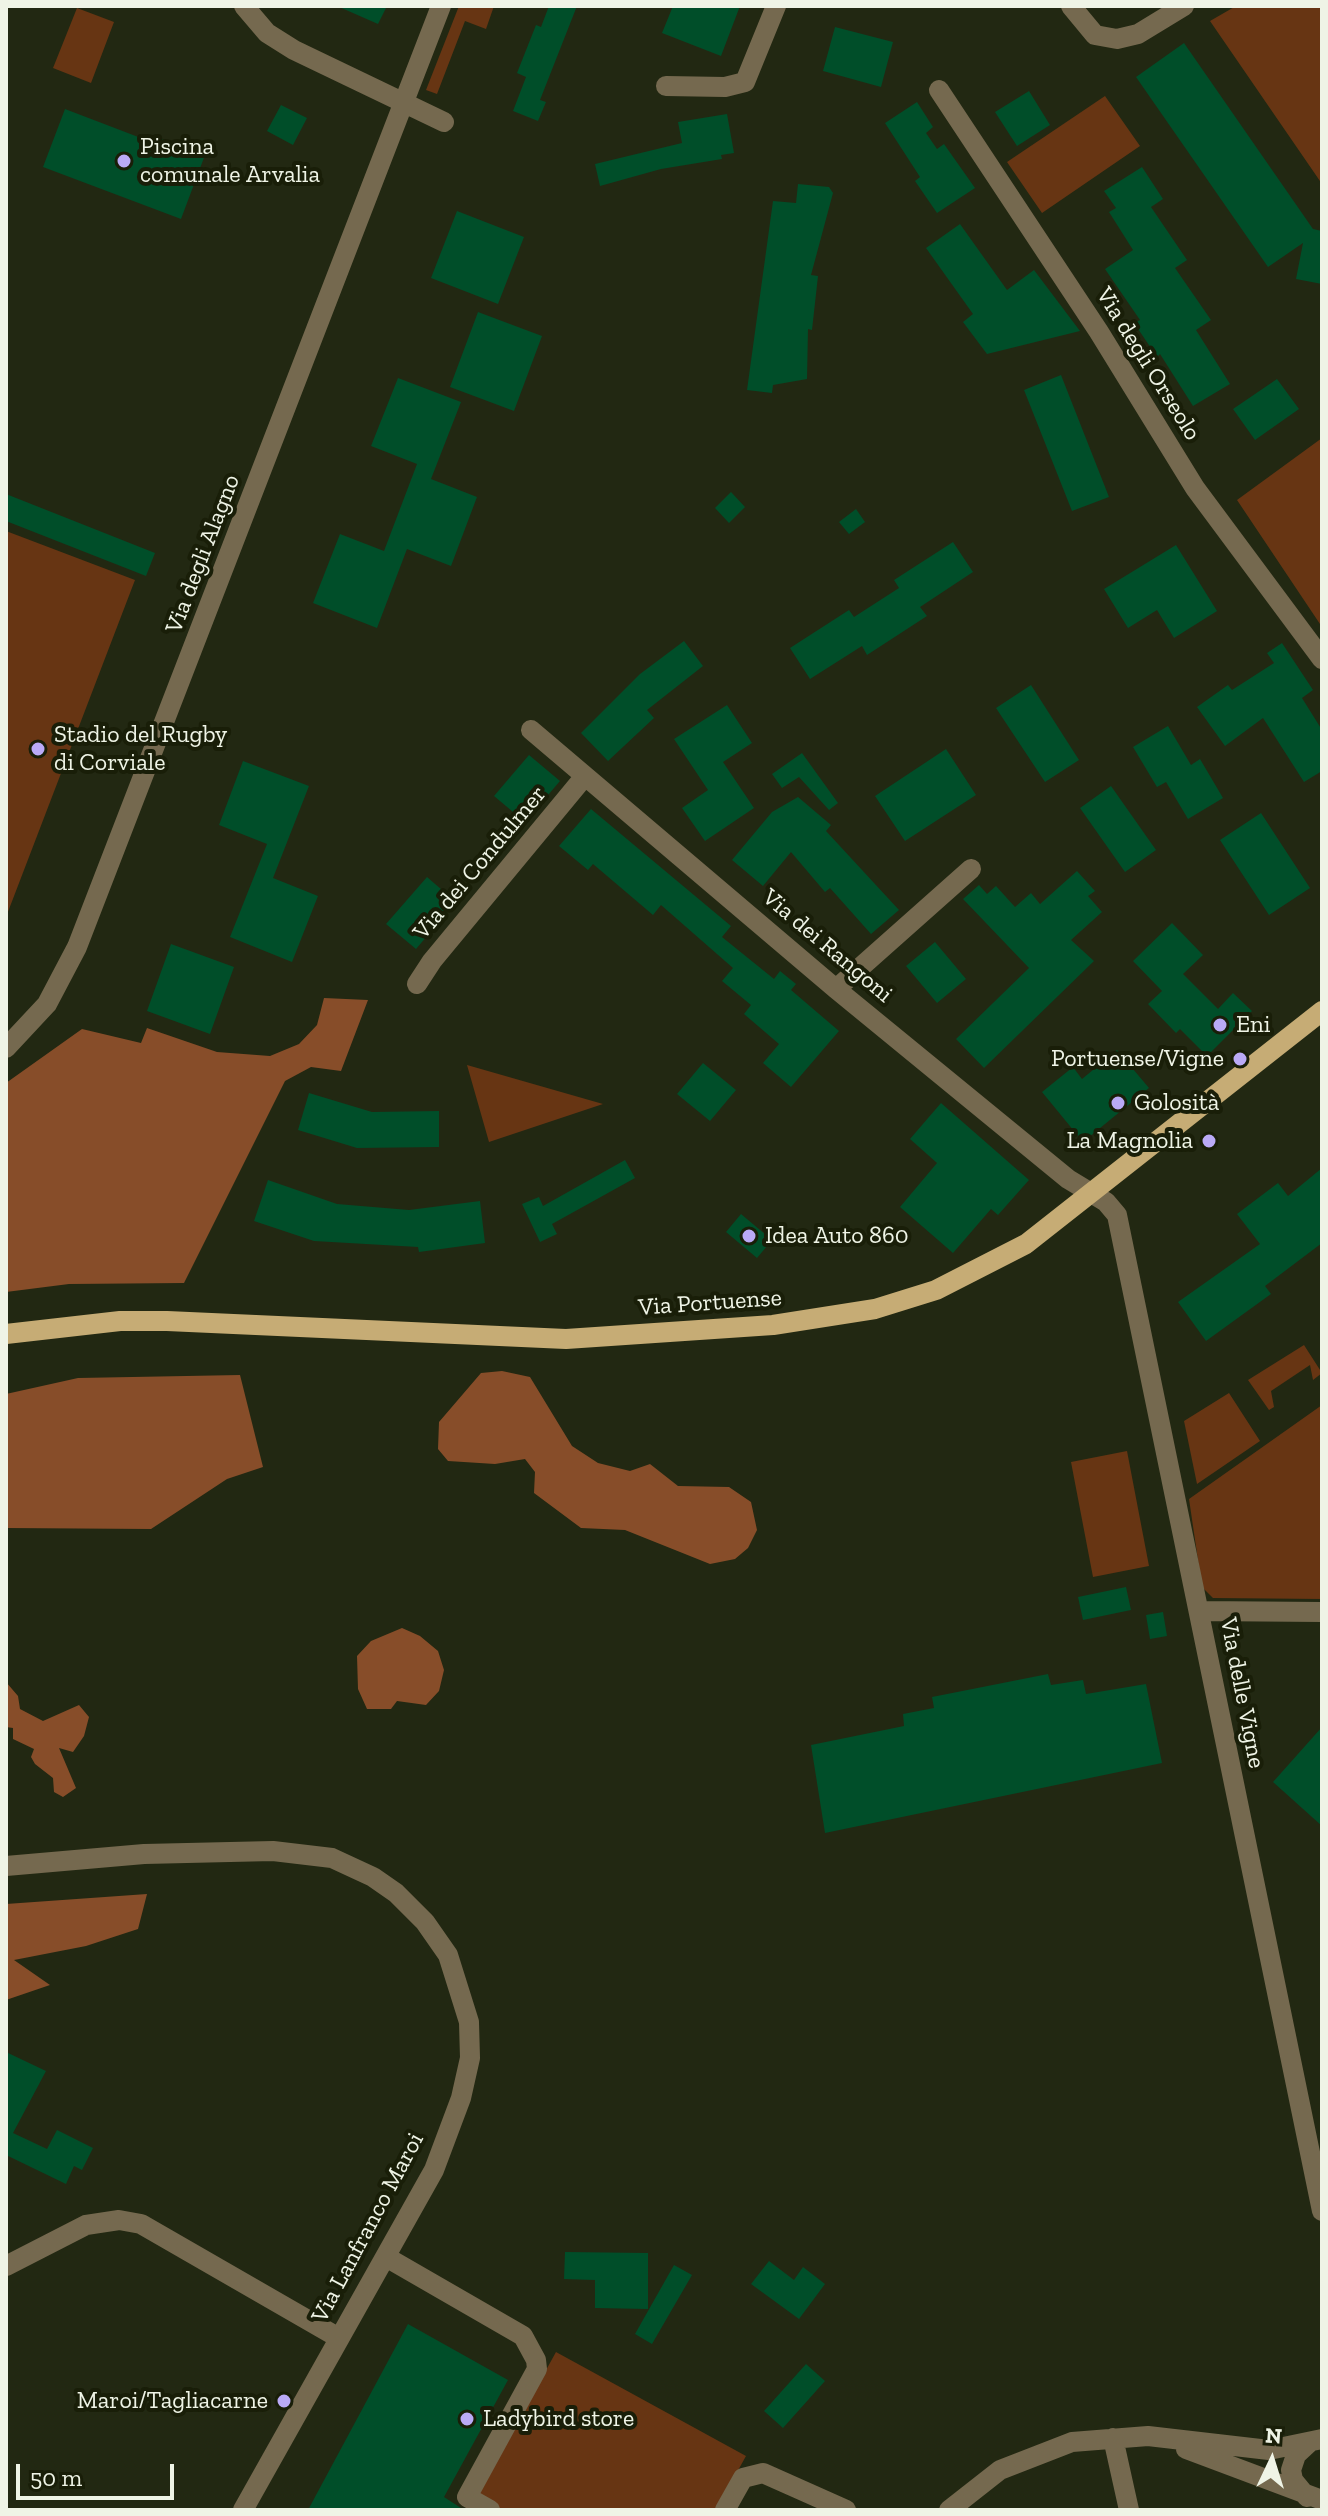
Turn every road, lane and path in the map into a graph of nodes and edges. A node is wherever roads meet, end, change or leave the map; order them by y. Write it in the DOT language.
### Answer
graph roads {
  1 [pos="244,6"];
  2 [pos="441,6"];
  3 [pos="776,6"];
  4 [pos="1071,6"];
  5 [pos="1184,6"];
  6 [pos="666,86"];
  7 [pos="939,90"];
  8 [pos="403,104"];
  9 [pos="444,122"];
  10 [pos="1322,659"];
  11 [pos="531,730"];
  12 [pos="585,776"];
  13 [pos="971,869"];
  14 [pos="417,984"];
  15 [pos="836,989"];
  16 [pos="1322,1011"];
  17 [pos="6,1048"];
  18 [pos="1094,1194"];
  19 [pos="6,1334"];
  20 [pos="1199,1611"];
  21 [pos="1322,1612"];
  22 [pos="6,1866"];
  23 [pos="1322,2211"];
  24 [pos="386,2257"];
  25 [pos="6,2266"];
  26 [pos="339,2338"];
  27 [pos="1148,2436"];
  28 [pos="1318,2436"];
  29 [pos="1113,2438"];
  30 [pos="1313,2498"];
  31 [pos="1322,2507"];
  32 [pos="243,2510"];
  33 [pos="490,2510"];
  34 [pos="725,2510"];
  35 [pos="846,2510"];
  36 [pos="949,2510"];
  37 [pos="1129,2510"];
  1 -- 8 [label="street"];
  2 -- 8 [label="street, Via degli Alagno"];
  3 -- 6 [label="street"];
  4 -- 5 [label="street"];
  7 -- 10 [label="street, Via degli Orseolo"];
  8 -- 9 [label="street"];
  8 -- 17 [label="street, Via degli Alagno"];
  11 -- 12 [label="street, Via dei Rangoni"];
  12 -- 14 [label="street, Via dei Condulmer"];
  12 -- 15 [label="street, Via dei Rangoni"];
  13 -- 15 [label="street"];
  15 -- 18 [label="street, Via dei Rangoni"];
  16 -- 18 [label="main road, Via Portuense"];
  18 -- 19 [label="main road, Via Portuense"];
  18 -- 20 [label="street, Via delle Vigne"];
  20 -- 21 [label="street"];
  20 -- 23 [label="street, Via delle Vigne"];
  22 -- 24 [label="street, Via Lanfranco Maroi"];
  24 -- 26 [label="street, Via Lanfranco Maroi"];
  24 -- 33 [label="street"];
  25 -- 26 [label="street"];
  26 -- 32 [label="street, Via Lanfranco Maroi"];
  27 -- 28 [label="street"];
  27 -- 29 [label="street"];
  27 -- 30 [label="street"];
  28 -- 30 [label="street"];
  29 -- 36 [label="street"];
  29 -- 37 [label="street"];
  30 -- 31 [label="street"];
  34 -- 35 [label="street"];
}
